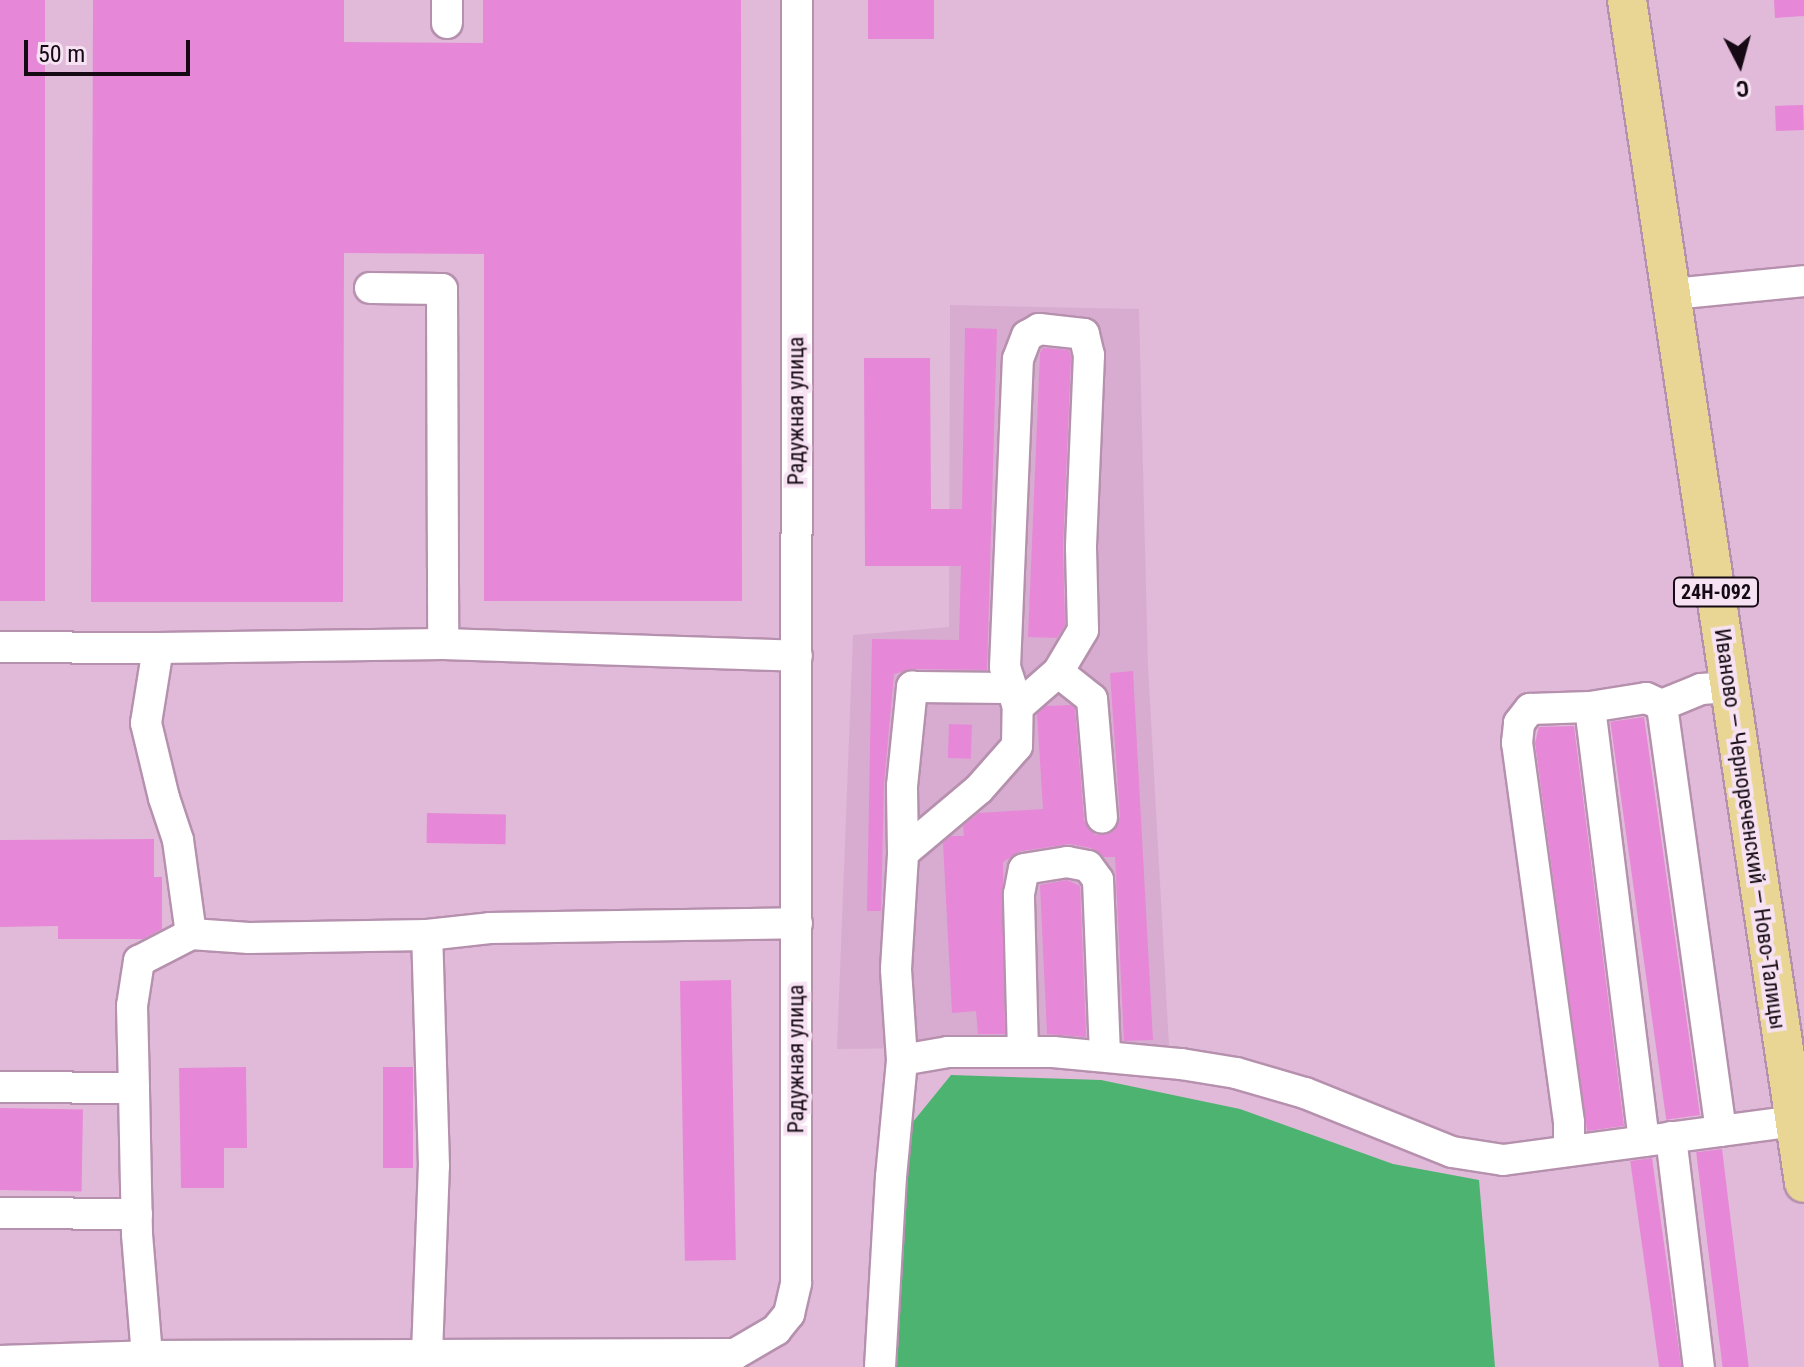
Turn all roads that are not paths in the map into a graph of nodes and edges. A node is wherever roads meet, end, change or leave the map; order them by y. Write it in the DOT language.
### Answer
graph roads {
  1 [pos="797,0"];
  2 [pos="1627,0"];
  3 [pos="1804,281"];
  4 [pos="370,288"];
  5 [pos="1672,294"];
  6 [pos="443,644"];
  7 [pos="0,647"];
  8 [pos="158,648"];
  9 [pos="797,656"];
  10 [pos="1058,672"];
  11 [pos="1730,687"];
  12 [pos="1015,697"];
  13 [pos="1662,705"];
  14 [pos="1590,707"];
  15 [pos="1102,818"];
  16 [pos="903,853"];
  17 [pos="797,923"];
  18 [pos="191,934"];
  19 [pos="427,935"];
  20 [pos="1023,1052"];
  21 [pos="1105,1056"];
  22 [pos="902,1060"];
  23 [pos="1795,1070"];
  24 [pos="0,1087"];
  25 [pos="134,1088"];
  26 [pos="1794,1121"];
  27 [pos="1721,1131"];
  28 [pos="1658,1139"];
  29 [pos="1569,1151"];
  30 [pos="1804,1183"];
  31 [pos="0,1213"];
  32 [pos="137,1214"];
  33 [pos="427,1354"];
  34 [pos="147,1356"];
  35 [pos="0,1361"];
  36 [pos="880,1367"];
  37 [pos="1699,1367"];
  1 -- 9 [label="street, Радужная улица"];
  2 -- 5 [label="main road, Иваново — Чернореченский — Ново-Талицы / 24Н-092"];
  3 -- 5 [label="street"];
  4 -- 6 [label="street"];
  5 -- 11 [label="main road, Иваново — Чернореченский — Ново-Талицы / 24Н-092"];
  6 -- 8 [label="street"];
  6 -- 9 [label="street"];
  7 -- 8 [label="street"];
  8 -- 18 [label="street"];
  9 -- 17 [label="street, Радужная улица"];
  10 -- 12 [label="street"];
  10 -- 12 [label="street"];
  10 -- 15 [label="street"];
  11 -- 13 [label="street"];
  11 -- 23 [label="main road, Иваново — Чернореченский — Ново-Талицы / 24Н-092"];
  12 -- 16 [label="street"];
  12 -- 16 [label="street"];
  13 -- 14 [label="street"];
  13 -- 27 [label="street"];
  14 -- 28 [label="street"];
  14 -- 29 [label="street"];
  16 -- 22 [label="street"];
  17 -- 19 [label="street"];
  17 -- 33 [label="street, Радужная улица"];
  18 -- 19 [label="street"];
  18 -- 25 [label="street"];
  19 -- 33 [label="street"];
  20 -- 21 [label="street"];
  20 -- 21 [label="street"];
  20 -- 22 [label="street"];
  21 -- 29 [label="street"];
  22 -- 36 [label="street"];
  23 -- 26 [label="main road, Иваново — Чернореченский — Ново-Талицы / 24Н-092"];
  24 -- 25 [label="street"];
  25 -- 32 [label="street"];
  26 -- 27 [label="street"];
  26 -- 30 [label="main road, Иваново — Чернореченский — Ново-Талицы / 24Н-092"];
  27 -- 28 [label="street"];
  28 -- 29 [label="street"];
  28 -- 37 [label="street"];
  31 -- 32 [label="street"];
  32 -- 34 [label="street"];
  33 -- 34 [label="street, Радужная улица"];
  34 -- 35 [label="street, Радужная улица"];
}
